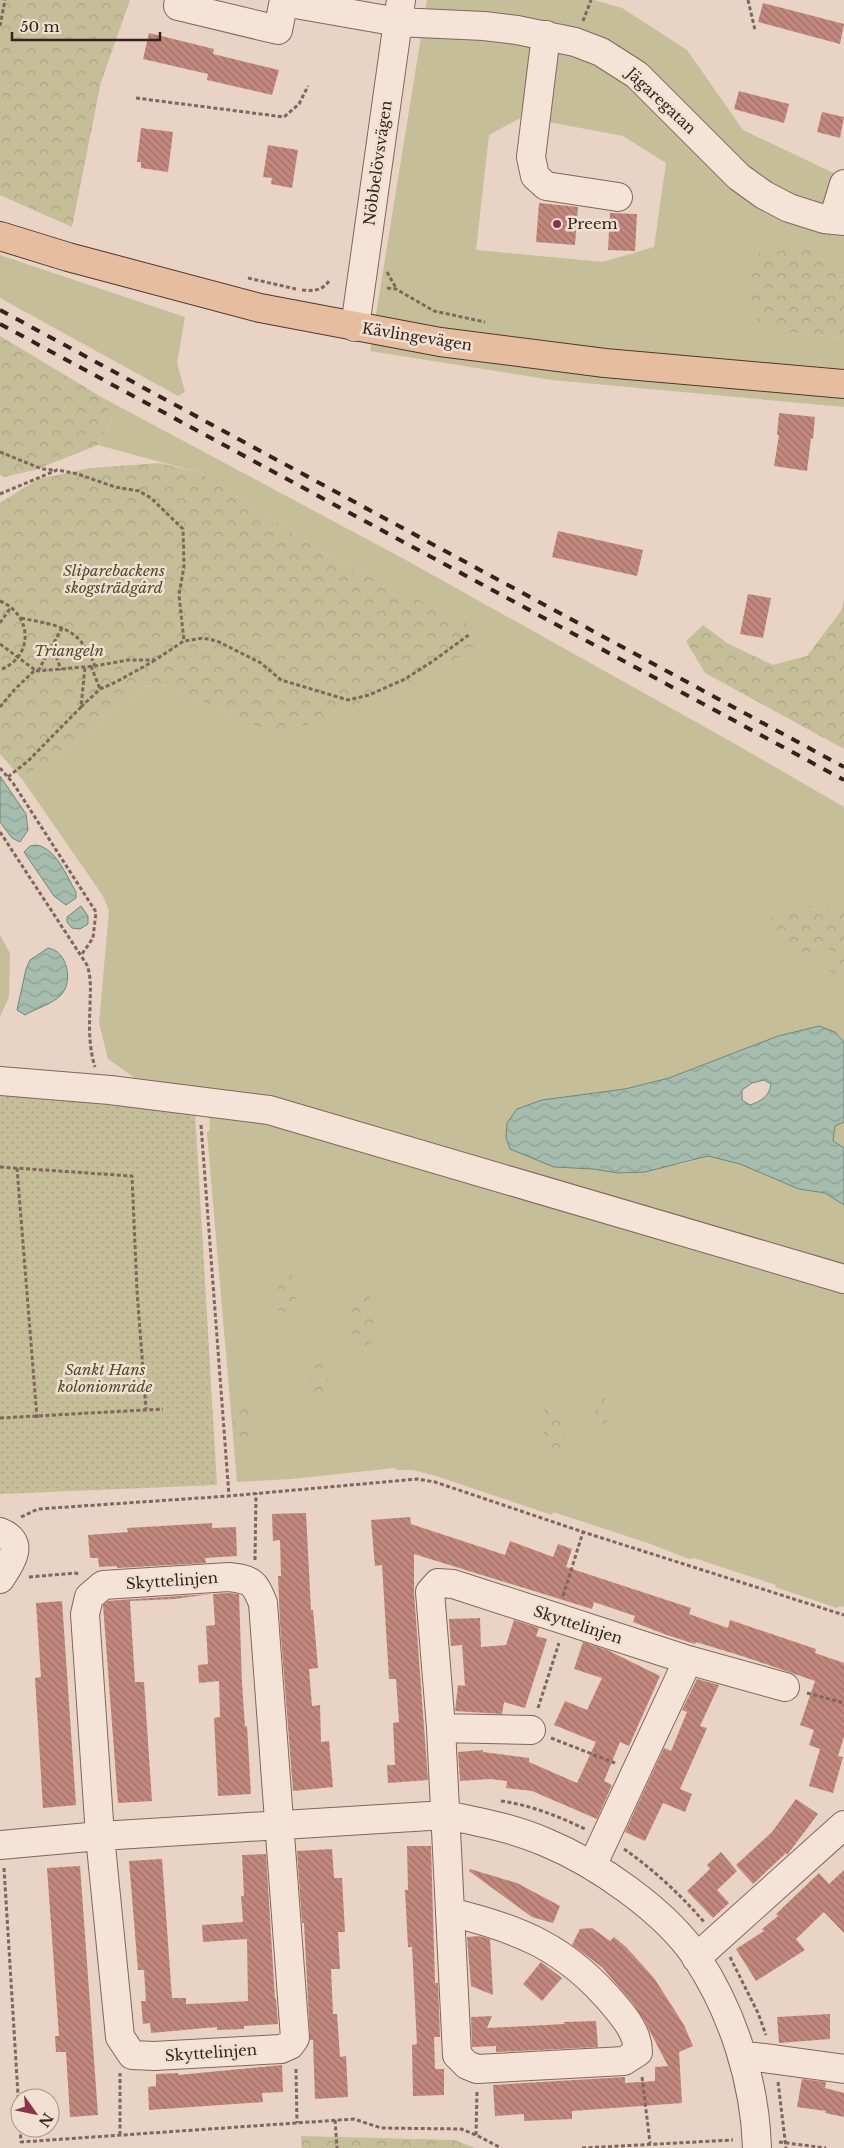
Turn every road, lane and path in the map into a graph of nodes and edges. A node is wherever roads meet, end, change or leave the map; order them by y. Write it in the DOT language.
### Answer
graph roads {
  1 [pos="5,0"];
  2 [pos="180,0"];
  3 [pos="748,0"];
  4 [pos="284,1"];
  5 [pos="400,11"];
  6 [pos="0,26"];
  7 [pos="755,30"];
  8 [pos="546,35"];
  9 [pos="308,86"];
  10 [pos="136,98"];
  11 [pos="844,184"];
  12 [pos="618,197"];
  13 [pos="839,220"];
  14 [pos="0,236"];
  15 [pos="355,327"];
  16 [pos="844,384"];
  17 [pos="0,452"];
  18 [pos="57,470"];
  19 [pos="0,494"];
  20 [pos="0,601"];
  21 [pos="11,607"];
  22 [pos="21,618"];
  23 [pos="0,623"];
  24 [pos="62,628"];
  25 [pos="470,634"];
  26 [pos="184,641"];
  27 [pos="0,644"];
  28 [pos="52,644"];
  29 [pos="18,657"];
  30 [pos="155,660"];
  31 [pos="93,666"];
  32 [pos="85,667"];
  33 [pos="0,670"];
  34 [pos="37,670"];
  35 [pos="61,670"];
  36 [pos="100,689"];
  37 [pos="0,707"];
  38 [pos="81,707"];
  39 [pos="0,768"];
  40 [pos="8,777"];
  41 [pos="0,832"];
  42 [pos="82,954"];
  43 [pos="0,1081"];
  44 [pos="110,1090"];
  45 [pos="199,1101"];
  46 [pos="0,1167"];
  47 [pos="17,1168"];
  48 [pos="844,1279"];
  49 [pos="146,1409"];
  50 [pos="162,1409"];
  51 [pos="0,1418"];
  52 [pos="37,1418"];
  53 [pos="256,1494"];
  54 [pos="229,1496"];
  55 [pos="10,1525"];
  56 [pos="583,1532"];
  57 [pos="12,1578"];
  58 [pos="255,1584"];
  59 [pos="103,1585"];
  60 [pos="844,1615"];
  61 [pos="561,1619"];
  62 [pos="688,1660"];
  63 [pos="785,1688"];
  64 [pos="844,1703"];
  65 [pos="442,1728"];
  66 [pos="531,1730"];
  67 [pos="636,1772"];
  68 [pos="446,1815"];
  69 [pos="278,1824"];
  70 [pos="844,1824"];
  71 [pos="100,1836"];
  72 [pos="1,1845"];
  73 [pos="592,1866"];
  74 [pos="5,1881"];
  75 [pos="0,1885"];
  76 [pos="450,1912"];
  77 [pos="696,1958"];
  78 [pos="120,2037"];
  79 [pos="295,2038"];
  80 [pos="638,2052"];
  81 [pos="742,2055"];
  82 [pos="477,2068"];
  83 [pos="844,2069"];
  84 [pos="18,2088"];
  85 [pos="335,2120"];
  86 [pos="297,2123"];
  87 [pos="476,2134"];
  88 [pos="120,2135"];
  89 [pos="21,2138"];
  90 [pos="21,2142"];
  91 [pos="650,2143"];
  92 [pos="757,2144"];
  93 [pos="21,2148"];
  94 [pos="337,2148"];
  95 [pos="500,2148"];
  96 [pos="582,2148"];
  97 [pos="826,2148"];
  1 -- 6 [label="path"];
  2 -- 4 [label="street"];
  3 -- 7 [label="path"];
  4 -- 5 [label="street, Jägaregatan"];
  5 -- 8 [label="street, Jägaregatan"];
  5 -- 15 [label="street, Nöbbelövsvägen"];
  8 -- 12 [label="street"];
  8 -- 13 [label="street, Jägaregatan"];
  9 -- 10 [label="path"];
  11 -- 13 [label="street"];
  14 -- 15 [label="main road, Kävlingevägen"];
  15 -- 16 [label="main road, Kävlingevägen"];
  17 -- 18 [label="path"];
  18 -- 19 [label="path"];
  18 -- 26 [label="path"];
  20 -- 21 [label="path"];
  21 -- 22 [label="path"];
  21 -- 23 [label="path"];
  22 -- 24 [label="path"];
  22 -- 29 [label="path"];
  24 -- 28 [label="path"];
  24 -- 31 [label="path"];
  25 -- 26 [label="path"];
  26 -- 30 [label="path"];
  27 -- 29 [label="path"];
  28 -- 34 [label="path"];
  28 -- 35 [label="path"];
  29 -- 33 [label="path"];
  29 -- 34 [label="path"];
  30 -- 31 [label="path"];
  30 -- 36 [label="path"];
  31 -- 32 [label="path"];
  31 -- 36 [label="path"];
  32 -- 35 [label="path"];
  32 -- 38 [label="path"];
  34 -- 35 [label="path"];
  34 -- 37 [label="path"];
  36 -- 38 [label="path"];
  38 -- 40 [label="path"];
  39 -- 40 [label="path"];
  40 -- 42 [label="path"];
  41 -- 42 [label="path"];
  42 -- 44 [label="path"];
  43 -- 44 [label="street"];
  44 -- 45 [label="street"];
  45 -- 48 [label="street"];
  45 -- 54 [label="path"];
  46 -- 47 [label="path"];
  47 -- 49 [label="path"];
  47 -- 52 [label="path"];
  49 -- 50 [label="path"];
  49 -- 52 [label="path"];
  51 -- 52 [label="path"];
  53 -- 54 [label="path"];
  53 -- 56 [label="path"];
  53 -- 58 [label="path"];
  54 -- 55 [label="path"];
  55 -- 57 [label="street"];
  56 -- 60 [label="path"];
  56 -- 61 [label="path"];
  57 -- 59 [label="path"];
  58 -- 59 [label="street, Skyttelinjen"];
  58 -- 69 [label="street"];
  59 -- 71 [label="street"];
  61 -- 62 [label="street, Skyttelinjen"];
  61 -- 65 [label="street, Skyttelinjen"];
  61 -- 66 [label="path"];
  62 -- 63 [label="street, Skyttelinjen"];
  62 -- 67 [label="street"];
  63 -- 64 [label="path"];
  65 -- 66 [label="street"];
  65 -- 68 [label="street, Skyttelinjen"];
  66 -- 67 [label="path"];
  67 -- 73 [label="street"];
  68 -- 69 [label="street"];
  68 -- 73 [label="street"];
  68 -- 76 [label="street, Skyttelinjen"];
  69 -- 71 [label="street"];
  69 -- 79 [label="street"];
  70 -- 77 [label="street"];
  71 -- 72 [label="street"];
  71 -- 78 [label="street"];
  72 -- 74 [label="path"];
  73 -- 77 [label="street"];
  74 -- 75 [label="path"];
  74 -- 84 [label="path"];
  76 -- 80 [label="street"];
  76 -- 82 [label="street, Skyttelinjen"];
  77 -- 81 [label="street"];
  78 -- 79 [label="street, Skyttelinjen"];
  78 -- 88 [label="path"];
  79 -- 86 [label="path"];
  80 -- 82 [label="street"];
  80 -- 91 [label="path"];
  81 -- 83 [label="street"];
  81 -- 92 [label="street"];
  82 -- 87 [label="path"];
  85 -- 86 [label="path"];
  85 -- 87 [label="path"];
  85 -- 94 [label="path"];
  86 -- 88 [label="path"];
  87 -- 95 [label="path"];
  88 -- 90 [label="path"];
  89 -- 90 [label="path"];
  90 -- 93 [label="path"];
  91 -- 92 [label="path"];
  91 -- 96 [label="path"];
  92 -- 97 [label="path"];
}
